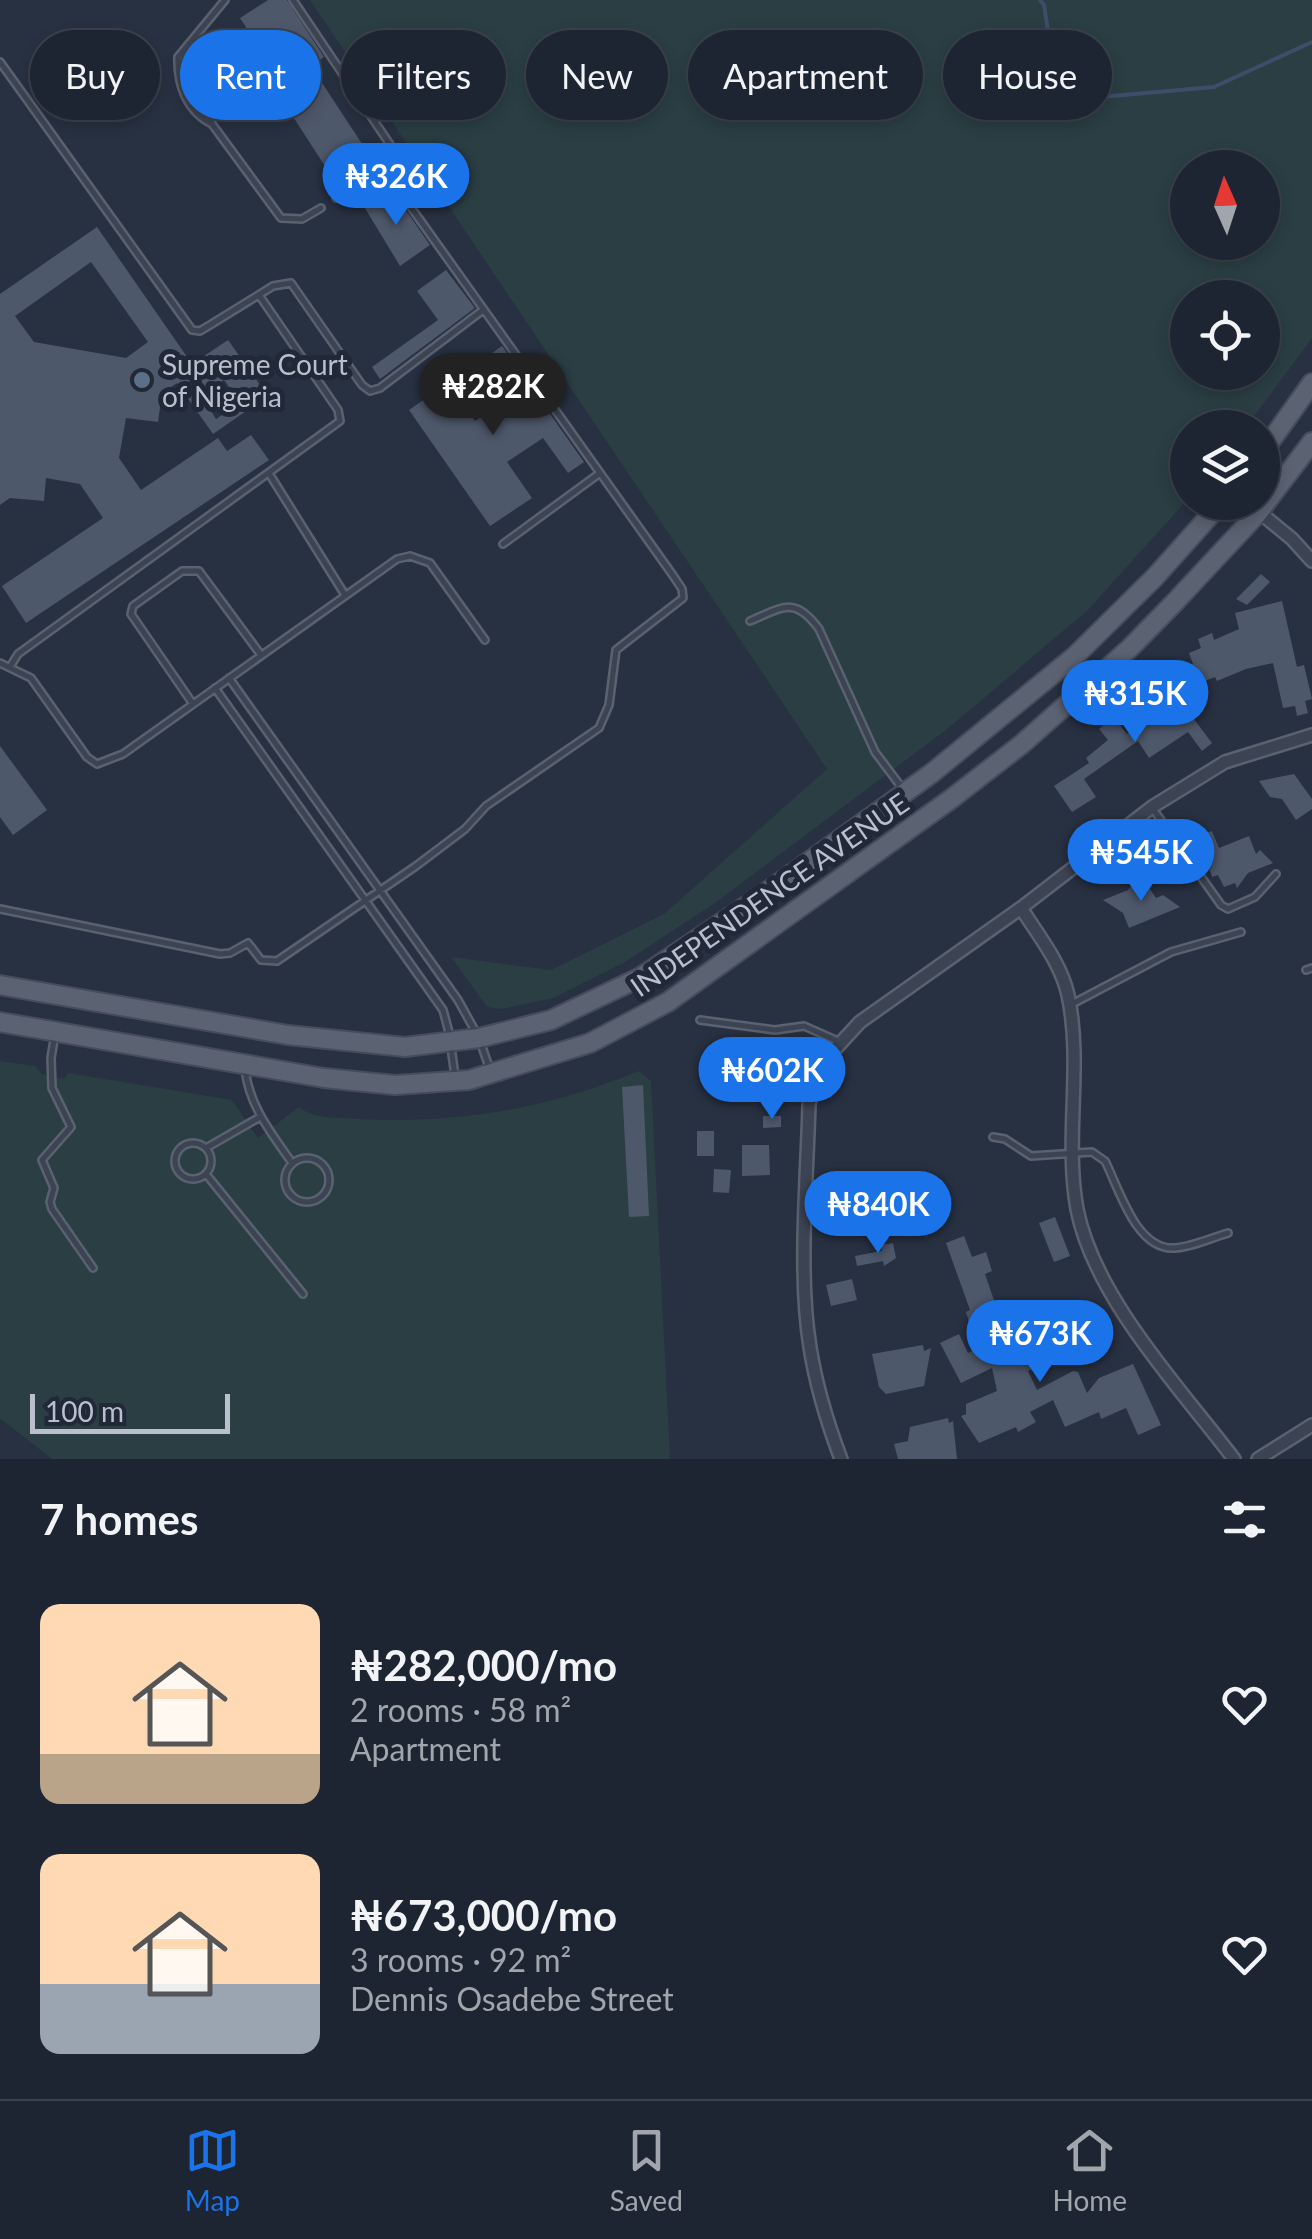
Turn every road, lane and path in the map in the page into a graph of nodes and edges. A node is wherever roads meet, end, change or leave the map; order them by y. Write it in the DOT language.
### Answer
graph roads {
  1 [pos="226,0"];
  2 [pos="293,0"];
  3 [pos="201,30"];
  4 [pos="0,62"];
  5 [pos="203,120"];
  6 [pos="211,120"];
  7 [pos="212,124"];
  8 [pos="383,168"];
  9 [pos="336,198"];
  10 [pos="321,208"];
  11 [pos="259,295"];
  12 [pos="484,309"];
  13 [pos="1312,383"];
  14 [pos="1280,428"];
  15 [pos="1312,442"];
  16 [pos="601,472"];
  17 [pos="270,474"];
  18 [pos="1280,477"];
  19 [pos="1206,520"];
  20 [pos="1242,520"];
  21 [pos="1267,520"];
  22 [pos="502,544"];
  23 [pos="1312,562"];
  24 [pos="345,595"];
  25 [pos="750,621"];
  26 [pos="486,640"];
  27 [pos="261,655"];
  28 [pos="0,663"];
  29 [pos="10,667"];
  30 [pos="229,678"];
  31 [pos="215,688"];
  32 [pos="193,704"];
  33 [pos="1312,735"];
  34 [pos="906,792"];
  35 [pos="1152,807"];
  36 [pos="1276,874"];
  37 [pos="381,891"];
  38 [pos="367,901"];
  39 [pos="1021,908"];
  40 [pos="0,909"];
  41 [pos="1242,932"];
  42 [pos="0,985"];
  43 [pos="1069,1005"];
  44 [pos="700,1020"];
  45 [pos="0,1022"];
  46 [pos="56,1031"];
  47 [pos="479,1038"];
  48 [pos="451,1041"];
  49 [pos="839,1041"];
  50 [pos="245,1064"];
  51 [pos="492,1075"];
  52 [pos="456,1082"];
  53 [pos="260,1117"];
  54 [pos="993,1136"];
  55 [pos="206,1148"];
  56 [pos="1072,1154"];
  57 [pos="292,1163"];
  58 [pos="206,1174"];
  59 [pos="1228,1233"];
  60 [pos="93,1268"];
  61 [pos="303,1294"];
  62 [pos="1312,1424"];
  63 [pos="841,1459"];
  64 [pos="1234,1459"];
  65 [pos="1258,1459"];
  1 -- 3 [label="lane"];
  2 -- 8 [label="lane"];
  4 -- 11 [label="lane"];
  5 -- 7 [label="lane"];
  6 -- 7 [label="lane"];
  7 -- 10 [label="lane"];
  8 -- 9 [label="lane"];
  8 -- 12 [label="lane"];
  11 -- 12 [label="lane"];
  11 -- 17 [label="lane"];
  12 -- 16 [label="lane"];
  13 -- 14 [label="main road"];
  15 -- 18 [label="main road, INDEPENDENCE AVENUE"];
  16 -- 22 [label="lane"];
  16 -- 37 [label="lane"];
  17 -- 24 [label="lane"];
  17 -- 29 [label="lane"];
  19 -- 34 [label="main road, INDEPENDENCE AVENUE"];
  20 -- 51 [label="main road, INDEPENDENCE AVENUE"];
  21 -- 23 [label="street"];
  24 -- 26 [label="lane"];
  24 -- 27 [label="lane"];
  25 -- 34 [label="lane"];
  27 -- 30 [label="lane"];
  27 -- 32 [label="lane"];
  28 -- 29 [label="lane"];
  29 -- 32 [label="lane"];
  30 -- 31 [label="lane"];
  30 -- 37 [label="lane"];
  31 -- 32 [label="lane"];
  31 -- 38 [label="lane"];
  33 -- 35 [label="street"];
  34 -- 47 [label="main road, INDEPENDENCE AVENUE"];
  35 -- 36 [label="lane"];
  35 -- 39 [label="street"];
  37 -- 38 [label="lane"];
  37 -- 47 [label="lane"];
  38 -- 40 [label="lane"];
  38 -- 48 [label="lane"];
  39 -- 43 [label="street"];
  39 -- 49 [label="street"];
  41 -- 43 [label="lane"];
  42 -- 48 [label="main road, INDEPENDENCE AVENUE"];
  43 -- 56 [label="street"];
  44 -- 49 [label="lane"];
  45 -- 46 [label="main road, INDEPENDENCE AVENUE"];
  46 -- 50 [label="main road, INDEPENDENCE AVENUE"];
  46 -- 60 [label="lane"];
  47 -- 48 [label="main road, INDEPENDENCE AVENUE"];
  47 -- 51 [label="lane"];
  48 -- 52 [label="lane"];
  49 -- 63 [label="street"];
  50 -- 52 [label="main road, INDEPENDENCE AVENUE"];
  50 -- 53 [label="lane"];
  51 -- 52 [label="main road, INDEPENDENCE AVENUE"];
  53 -- 55 [label="lane"];
  53 -- 57 [label="lane"];
  54 -- 56 [label="lane"];
  55 -- 58 [label="lane"];
  55 -- 58 [label="lane"];
  56 -- 59 [label="lane"];
  56 -- 64 [label="street"];
  57 -- 57 [label="lane"];
  58 -- 61 [label="lane"];
  62 -- 65 [label="street"];
}
